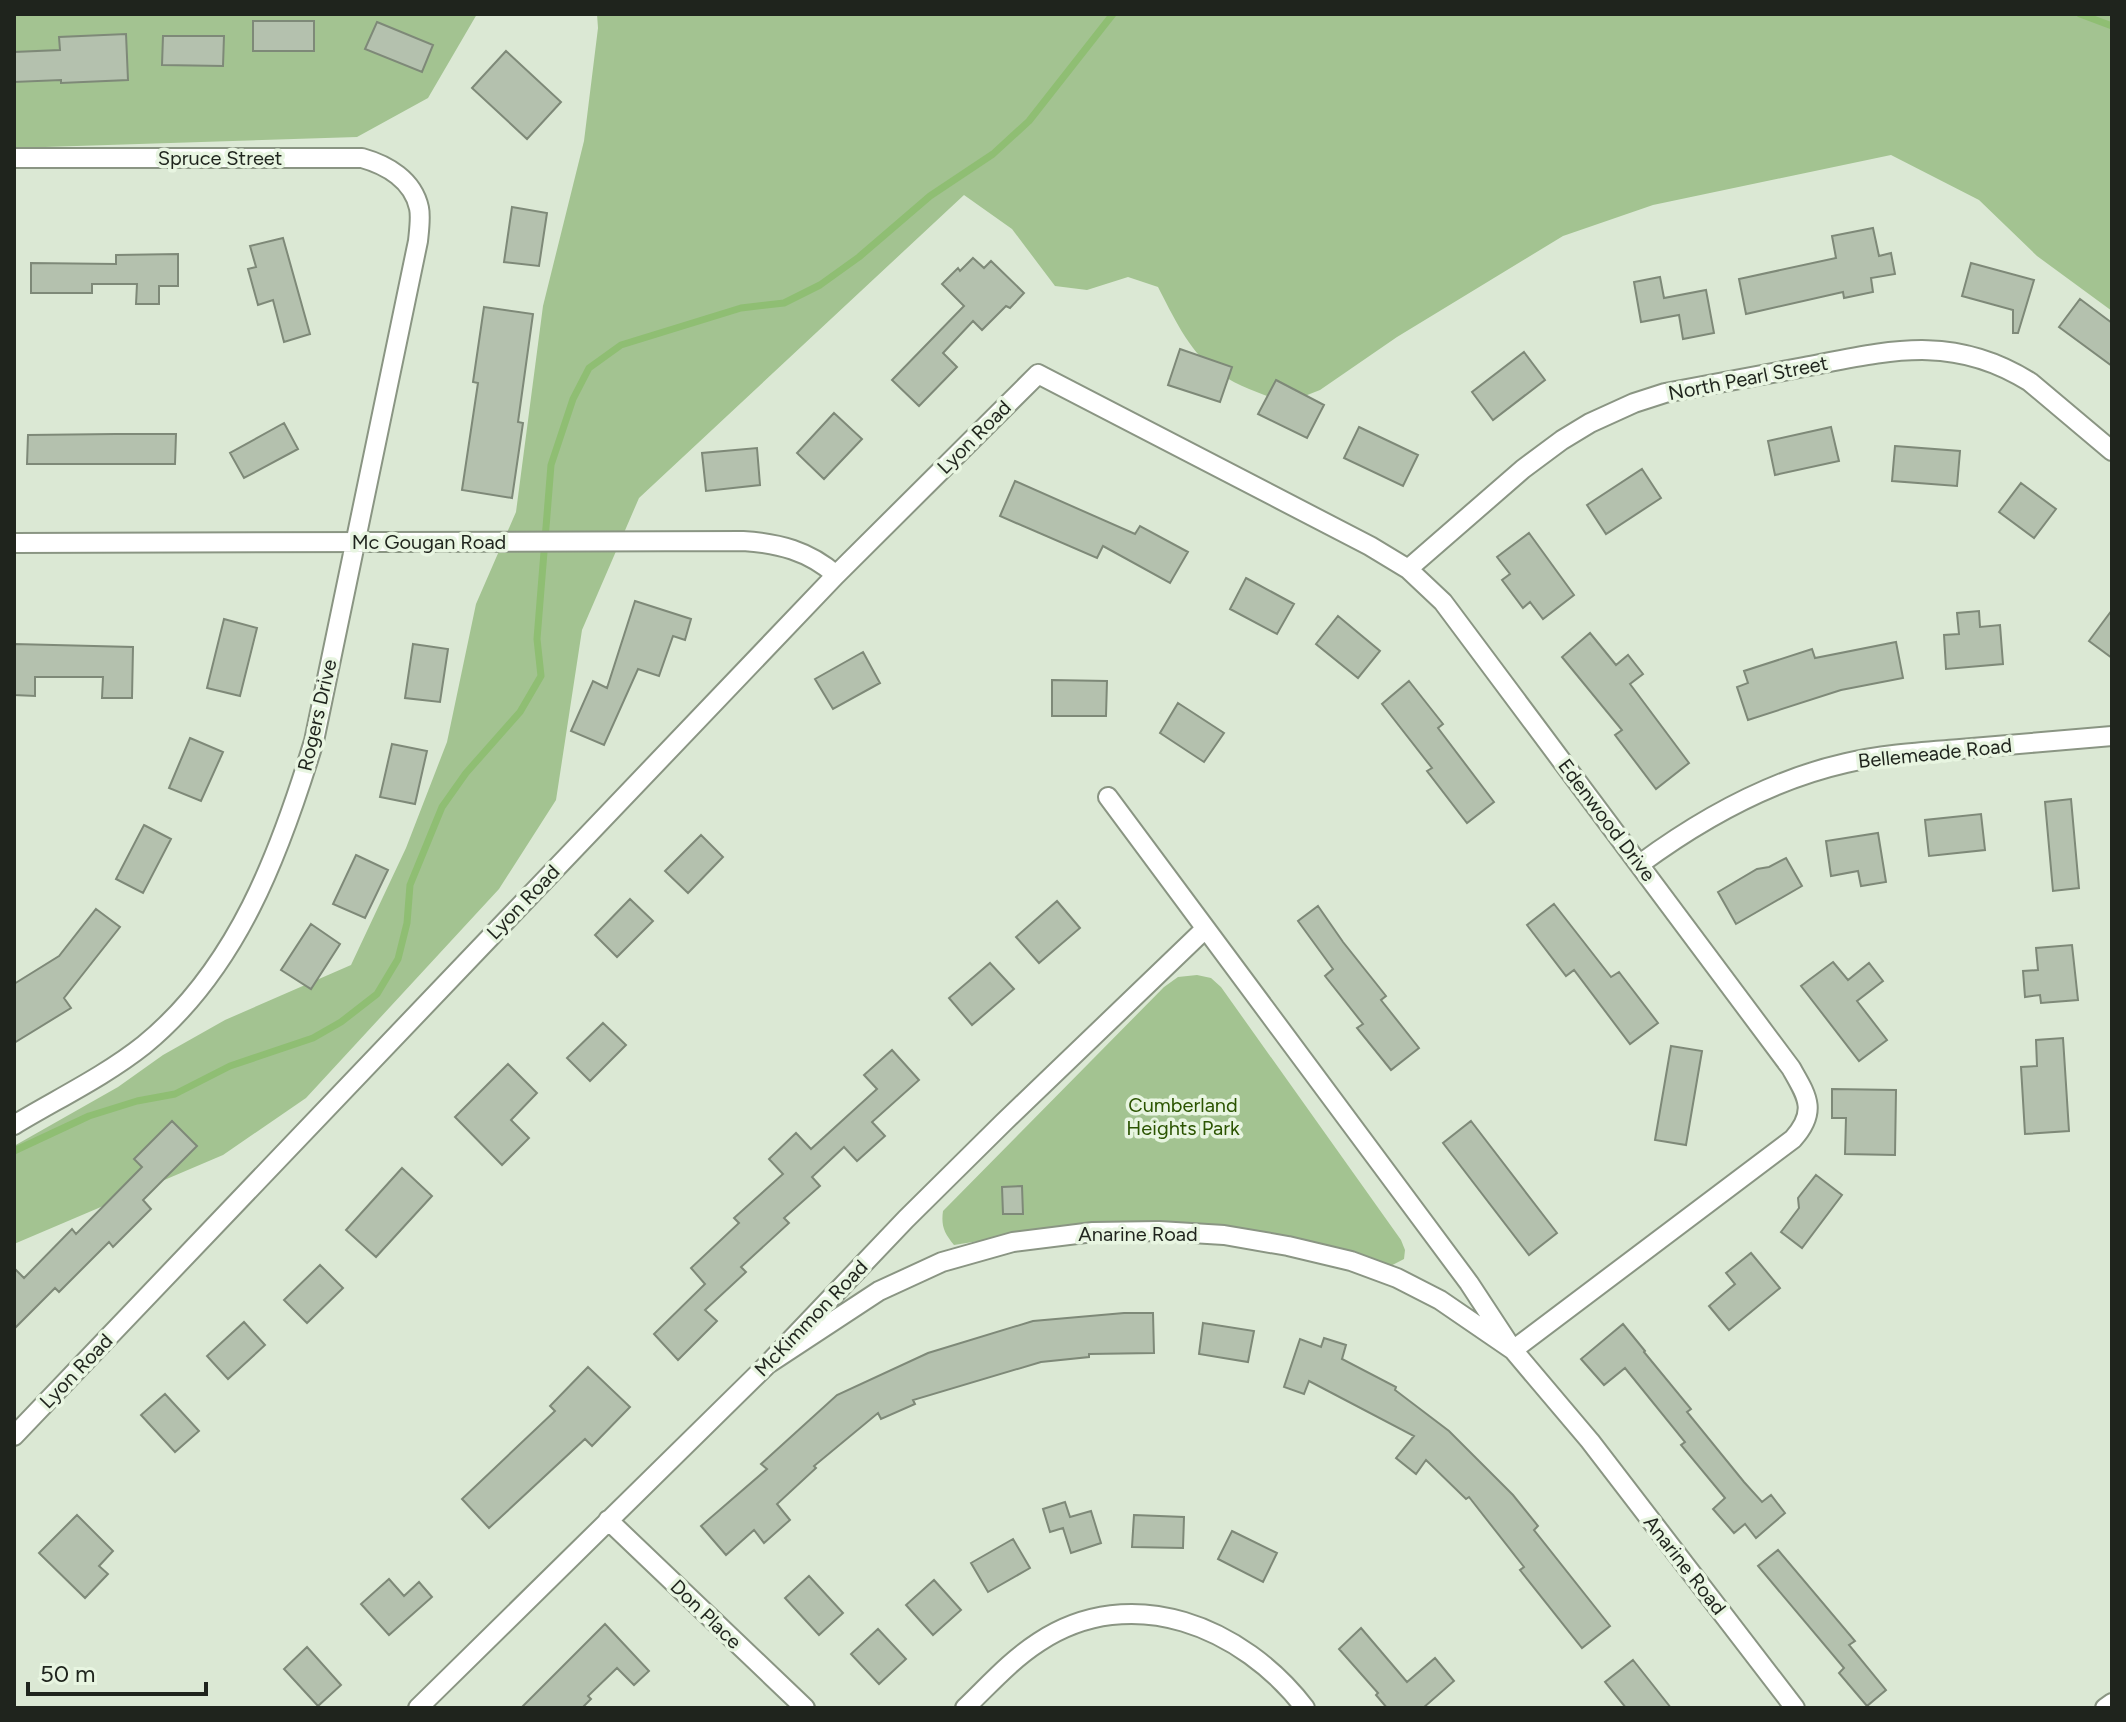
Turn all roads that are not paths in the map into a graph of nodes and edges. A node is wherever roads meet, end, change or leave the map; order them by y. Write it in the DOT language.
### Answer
graph roads {
  1 [pos="14,158"];
  2 [pos="413,194"];
  3 [pos="1038,374"];
  4 [pos="2112,451"];
  5 [pos="355,542"];
  6 [pos="14,543"];
  7 [pos="1408,569"];
  8 [pos="836,575"];
  9 [pos="2112,736"];
  10 [pos="1108,797"];
  11 [pos="1640,864"];
  12 [pos="1205,929"];
  13 [pos="14,1125"];
  14 [pos="1513,1350"];
  15 [pos="768,1364"];
  16 [pos="14,1436"];
  17 [pos="608,1520"];
  18 [pos="2112,1703"];
  19 [pos="418,1708"];
  20 [pos="805,1708"];
  21 [pos="965,1708"];
  22 [pos="1305,1708"];
  23 [pos="1795,1708"];
  24 [pos="2105,1708"];
  1 -- 2 [label="street, Spruce Street"];
  2 -- 5 [label="street, Rogers Drive"];
  3 -- 7 [label="street, Edenwood Drive"];
  3 -- 8 [label="street, Lyon Road"];
  4 -- 7 [label="street, North Pearl Street"];
  5 -- 6 [label="street, Mc Gougan Road"];
  5 -- 8 [label="street, Mc Gougan Road"];
  5 -- 13 [label="street, Rogers Drive"];
  7 -- 11 [label="street, Edenwood Drive"];
  8 -- 16 [label="street, Lyon Road"];
  9 -- 11 [label="street, Bellemeade Road"];
  10 -- 12 [label="street, Anarine Road"];
  11 -- 14 [label="street, Edenwood Drive"];
  12 -- 14 [label="street, Anarine Road"];
  12 -- 15 [label="street, McKimmon Road"];
  14 -- 15 [label="street, Anarine Road"];
  14 -- 23 [label="street, Anarine Road"];
  15 -- 17 [label="street, McKimmon Road"];
  17 -- 19 [label="street, McKimmon Road"];
  17 -- 20 [label="street, Don Place"];
  18 -- 24 [label="street"];
  21 -- 22 [label="street"];
}
